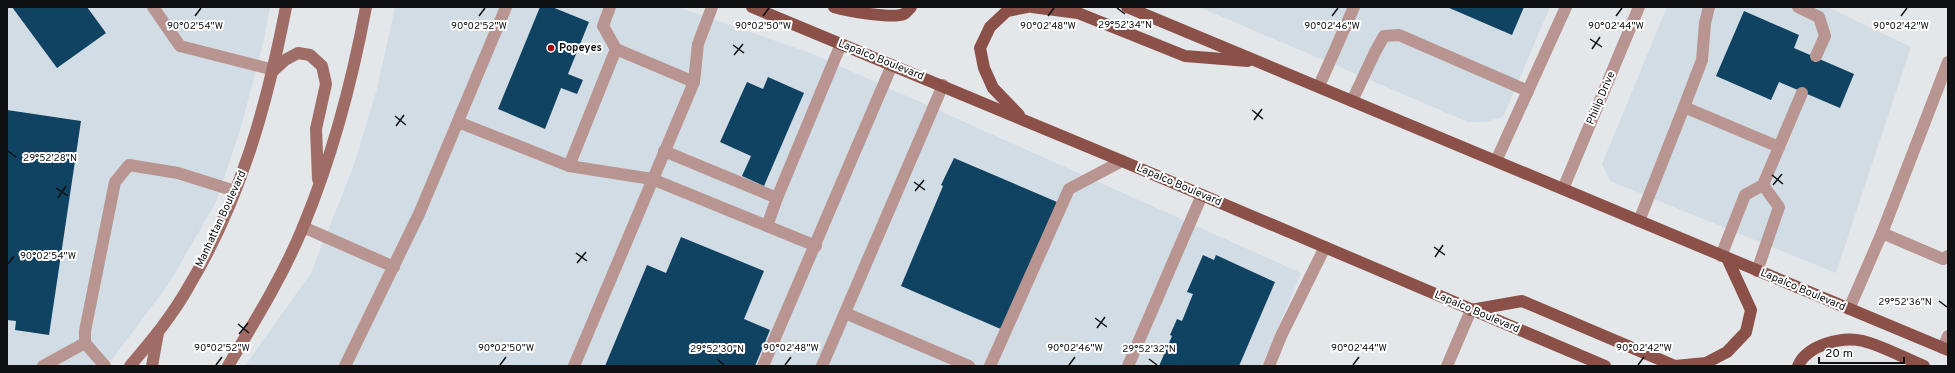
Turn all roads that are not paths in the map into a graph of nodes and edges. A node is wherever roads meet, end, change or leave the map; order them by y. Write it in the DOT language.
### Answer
graph roads {
  1 [pos="154,7"];
  2 [pos="286,7"];
  3 [pos="366,7"];
  4 [pos="506,7"];
  5 [pos="610,7"];
  6 [pos="712,7"];
  7 [pos="752,7"];
  8 [pos="834,7"];
  9 [pos="911,7"];
  10 [pos="1027,7"];
  11 [pos="1032,7"];
  12 [pos="1127,7"];
  13 [pos="1354,7"];
  14 [pos="1566,7"];
  15 [pos="1639,7"];
  16 [pos="1709,7"];
  17 [pos="1798,7"];
  18 [pos="841,44"];
  19 [pos="616,49"];
  20 [pos="1816,56"];
  21 [pos="1948,62"];
  22 [pos="1262,63"];
  23 [pos="892,65"];
  24 [pos="274,70"];
  25 [pos="694,82"];
  26 [pos="944,86"];
  27 [pos="1319,86"];
  28 [pos="1528,91"];
  29 [pos="1802,93"];
  30 [pos="1352,100"];
  31 [pos="1684,107"];
  32 [pos="1023,119"];
  33 [pos="458,122"];
  34 [pos="1779,147"];
  35 [pos="664,151"];
  36 [pos="1122,160"];
  37 [pos="1496,161"];
  38 [pos="569,166"];
  39 [pos="652,179"];
  40 [pos="1763,185"];
  41 [pos="318,186"];
  42 [pos="1563,189"];
  43 [pos="235,191"];
  44 [pos="1202,195"];
  45 [pos="777,198"];
  46 [pos="1639,221"];
  47 [pos="767,226"];
  48 [pos="303,227"];
  49 [pos="1882,233"];
  50 [pos="816,246"];
  51 [pos="1325,247"];
  52 [pos="1948,256"];
  53 [pos="1724,257"];
  54 [pos="394,267"];
  55 [pos="1757,271"];
  56 [pos="1849,309"];
  57 [pos="1471,310"];
  58 [pos="845,313"];
  59 [pos="158,332"];
  60 [pos="1948,336"];
  61 [pos="85,343"];
  62 [pos="1945,349"];
  63 [pos="43,366"];
  64 [pos="105,366"];
  65 [pos="130,366"];
  66 [pos="152,366"];
  67 [pos="228,366"];
  68 [pos="345,366"];
  69 [pos="574,366"];
  70 [pos="763,366"];
  71 [pos="822,366"];
  72 [pos="969,366"];
  73 [pos="990,366"];
  74 [pos="1128,366"];
  75 [pos="1269,366"];
  76 [pos="1447,366"];
  77 [pos="1605,366"];
  78 [pos="1798,366"];
  79 [pos="1924,366"];
  1 -- 24 [label="street"];
  2 -- 24 [label="street, Manhattan Boulevard"];
  3 -- 41 [label="street"];
  4 -- 33 [label="street"];
  5 -- 19 [label="street"];
  6 -- 25 [label="street"];
  7 -- 18 [label="main road, Lapalco Boulevard"];
  8 -- 9 [label="main road"];
  10 -- 32 [label="main road"];
  11 -- 22 [label="main road"];
  12 -- 22 [label="main road, Lapalco Boulevard"];
  13 -- 27 [label="street"];
  14 -- 28 [label="street"];
  15 -- 42 [label="street, Philip Drive"];
  16 -- 31 [label="street"];
  17 -- 20 [label="street"];
  18 -- 23 [label="main road, Lapalco Boulevard"];
  18 -- 45 [label="street"];
  19 -- 25 [label="street"];
  19 -- 38 [label="street"];
  21 -- 49 [label="street"];
  22 -- 27 [label="main road, Lapalco Boulevard"];
  23 -- 26 [label="main road, Lapalco Boulevard"];
  23 -- 50 [label="street"];
  24 -- 41 [label="street"];
  24 -- 43 [label="street, Manhattan Boulevard"];
  25 -- 35 [label="street"];
  26 -- 32 [label="main road, Lapalco Boulevard"];
  26 -- 58 [label="street"];
  27 -- 30 [label="main road, Lapalco Boulevard"];
  28 -- 30 [label="street"];
  28 -- 37 [label="street"];
  29 -- 34 [label="street"];
  30 -- 37 [label="main road, Lapalco Boulevard"];
  31 -- 34 [label="street"];
  31 -- 46 [label="street"];
  32 -- 36 [label="main road, Lapalco Boulevard"];
  33 -- 38 [label="street"];
  33 -- 54 [label="street"];
  34 -- 40 [label="street"];
  35 -- 39 [label="street"];
  35 -- 45 [label="street"];
  36 -- 44 [label="main road, Lapalco Boulevard"];
  36 -- 73 [label="street"];
  37 -- 42 [label="main road, Lapalco Boulevard"];
  38 -- 39 [label="street"];
  39 -- 47 [label="street"];
  39 -- 69 [label="street"];
  40 -- 53 [label="street"];
  40 -- 55 [label="street"];
  41 -- 48 [label="street"];
  42 -- 46 [label="main road, Lapalco Boulevard"];
  43 -- 59 [label="street, Manhattan Boulevard"];
  43 -- 61 [label="street"];
  44 -- 51 [label="main road, Lapalco Boulevard"];
  44 -- 74 [label="street"];
  45 -- 47 [label="street"];
  46 -- 53 [label="main road, Lapalco Boulevard"];
  47 -- 50 [label="street"];
  48 -- 54 [label="street"];
  48 -- 67 [label="street"];
  49 -- 52 [label="street"];
  49 -- 56 [label="street"];
  50 -- 70 [label="street"];
  51 -- 57 [label="main road, Lapalco Boulevard"];
  51 -- 75 [label="street"];
  53 -- 55 [label="main road, Lapalco Boulevard"];
  53 -- 57 [label="main road"];
  54 -- 68 [label="street"];
  55 -- 56 [label="main road, Lapalco Boulevard"];
  56 -- 62 [label="main road, Lapalco Boulevard"];
  57 -- 76 [label="street"];
  57 -- 77 [label="main road, Lapalco Boulevard"];
  58 -- 71 [label="street"];
  58 -- 72 [label="street"];
  59 -- 65 [label="street, Manhattan Boulevard"];
  59 -- 66 [label="street"];
  60 -- 62 [label="street"];
  61 -- 63 [label="street"];
  61 -- 64 [label="street"];
  78 -- 79 [label="main road"];
}
